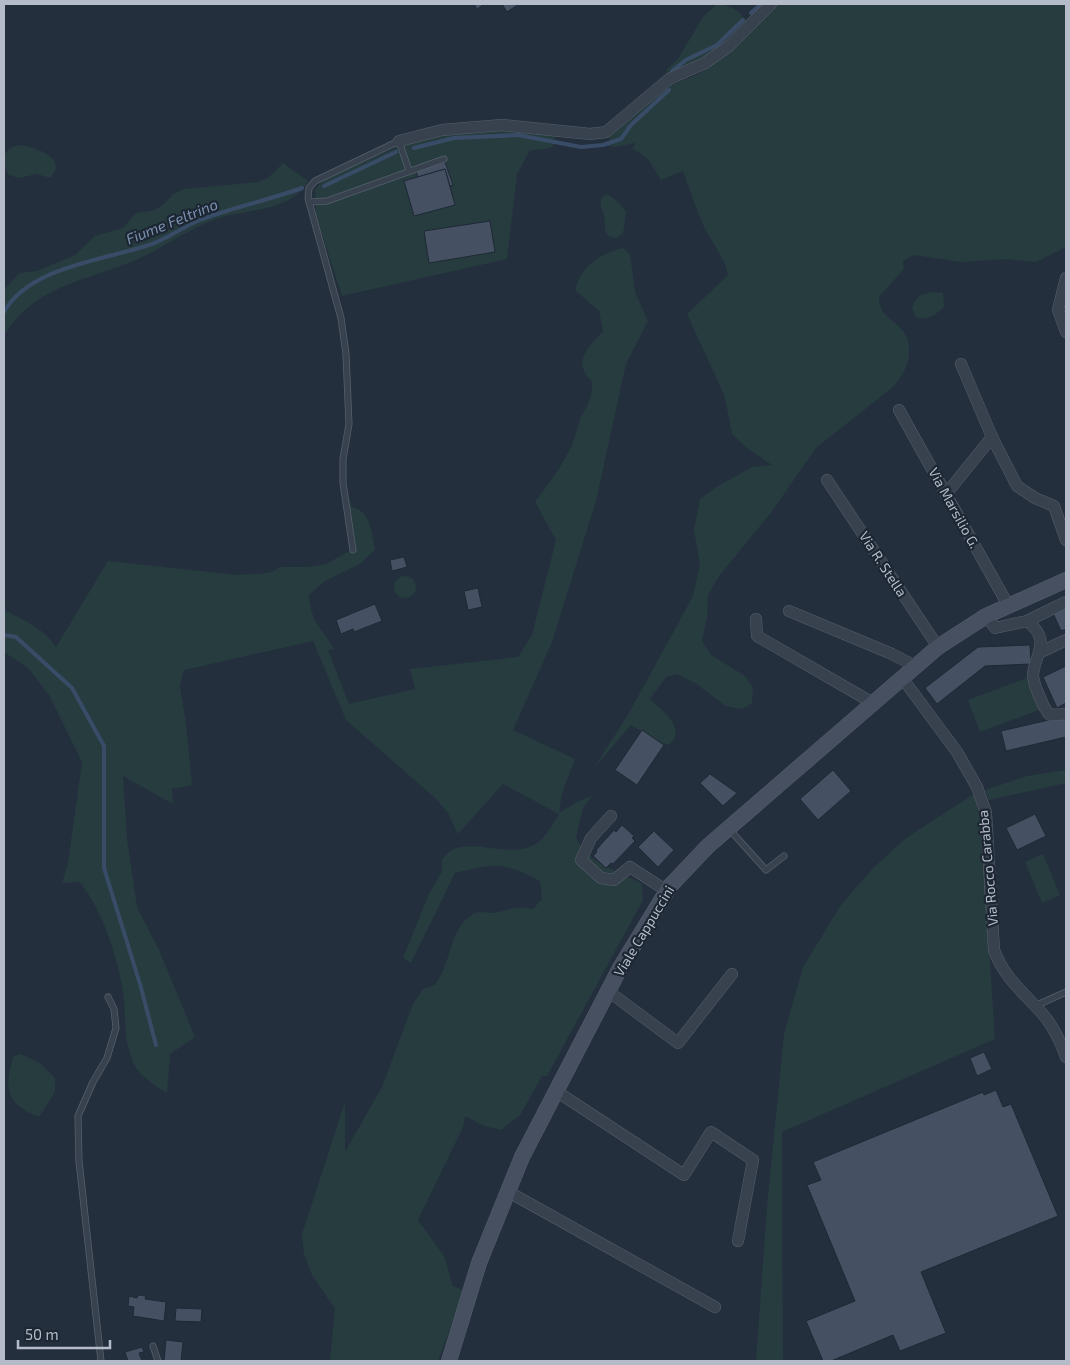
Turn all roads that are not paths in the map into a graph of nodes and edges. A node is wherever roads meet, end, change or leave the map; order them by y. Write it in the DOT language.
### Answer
graph roads {
  1 [pos="771,4"];
  2 [pos="399,141"];
  3 [pos="444,159"];
  4 [pos="409,172"];
  5 [pos="309,202"];
  6 [pos="1066,278"];
  7 [pos="1066,332"];
  8 [pos="960,364"];
  9 [pos="898,410"];
  10 [pos="992,437"];
  11 [pos="827,480"];
  12 [pos="946,494"];
  13 [pos="1066,540"];
  14 [pos="353,550"];
  15 [pos="1066,580"];
  16 [pos="1066,602"];
  17 [pos="1008,605"];
  18 [pos="789,612"];
  19 [pos="986,616"];
  20 [pos="756,618"];
  21 [pos="1028,621"];
  22 [pos="1066,640"];
  23 [pos="938,647"];
  24 [pos="1041,652"];
  25 [pos="917,667"];
  26 [pos="903,679"];
  27 [pos="873,703"];
  28 [pos="1066,714"];
  29 [pos="611,816"];
  30 [pos="728,828"];
  31 [pos="784,856"];
  32 [pos="667,890"];
  33 [pos="732,974"];
  34 [pos="608,991"];
  35 [pos="1066,992"];
  36 [pos="108,997"];
  37 [pos="1035,1006"];
  38 [pos="1066,1057"];
  39 [pos="556,1091"];
  40 [pos="506,1191"];
  41 [pos="738,1241"];
  42 [pos="715,1308"];
  43 [pos="153,1346"];
  44 [pos="102,1361"];
  45 [pos="158,1361"];
  46 [pos="449,1361"];
  1 -- 2 [label="street"];
  2 -- 4 [label="lane"];
  2 -- 5 [label="lane"];
  3 -- 4 [label="lane"];
  4 -- 5 [label="lane"];
  5 -- 14 [label="lane"];
  6 -- 7 [label="street"];
  8 -- 10 [label="street"];
  9 -- 12 [label="street, Via Marsilio G."];
  10 -- 12 [label="street"];
  10 -- 13 [label="street"];
  11 -- 23 [label="street, Via R. Stella"];
  12 -- 17 [label="street, Via Marsilio G."];
  15 -- 17 [label="street, Viale Cappuccini"];
  16 -- 21 [label="street"];
  17 -- 19 [label="street, Viale Cappuccini"];
  18 -- 25 [label="street"];
  19 -- 21 [label="street"];
  19 -- 23 [label="street, Viale Cappuccini"];
  20 -- 27 [label="street"];
  21 -- 24 [label="street"];
  22 -- 24 [label="street"];
  23 -- 25 [label="street, Viale Cappuccini"];
  24 -- 28 [label="street"];
  25 -- 26 [label="street, Viale Cappuccini"];
  26 -- 27 [label="street, Viale Cappuccini"];
  26 -- 37 [label="street, Via Rocco Carabba"];
  27 -- 30 [label="street, Viale Cappuccini"];
  29 -- 32 [label="street"];
  30 -- 31 [label="lane"];
  30 -- 32 [label="street, Viale Cappuccini"];
  32 -- 34 [label="street, Viale Cappuccini"];
  33 -- 34 [label="street"];
  34 -- 39 [label="street, Viale Cappuccini"];
  35 -- 37 [label="lane"];
  36 -- 44 [label="lane"];
  37 -- 38 [label="street, Via Rocco Carabba"];
  39 -- 40 [label="street, Viale Cappuccini"];
  39 -- 41 [label="street"];
  40 -- 42 [label="street"];
  40 -- 46 [label="street, Viale Cappuccini"];
  43 -- 45 [label="lane"];
}
